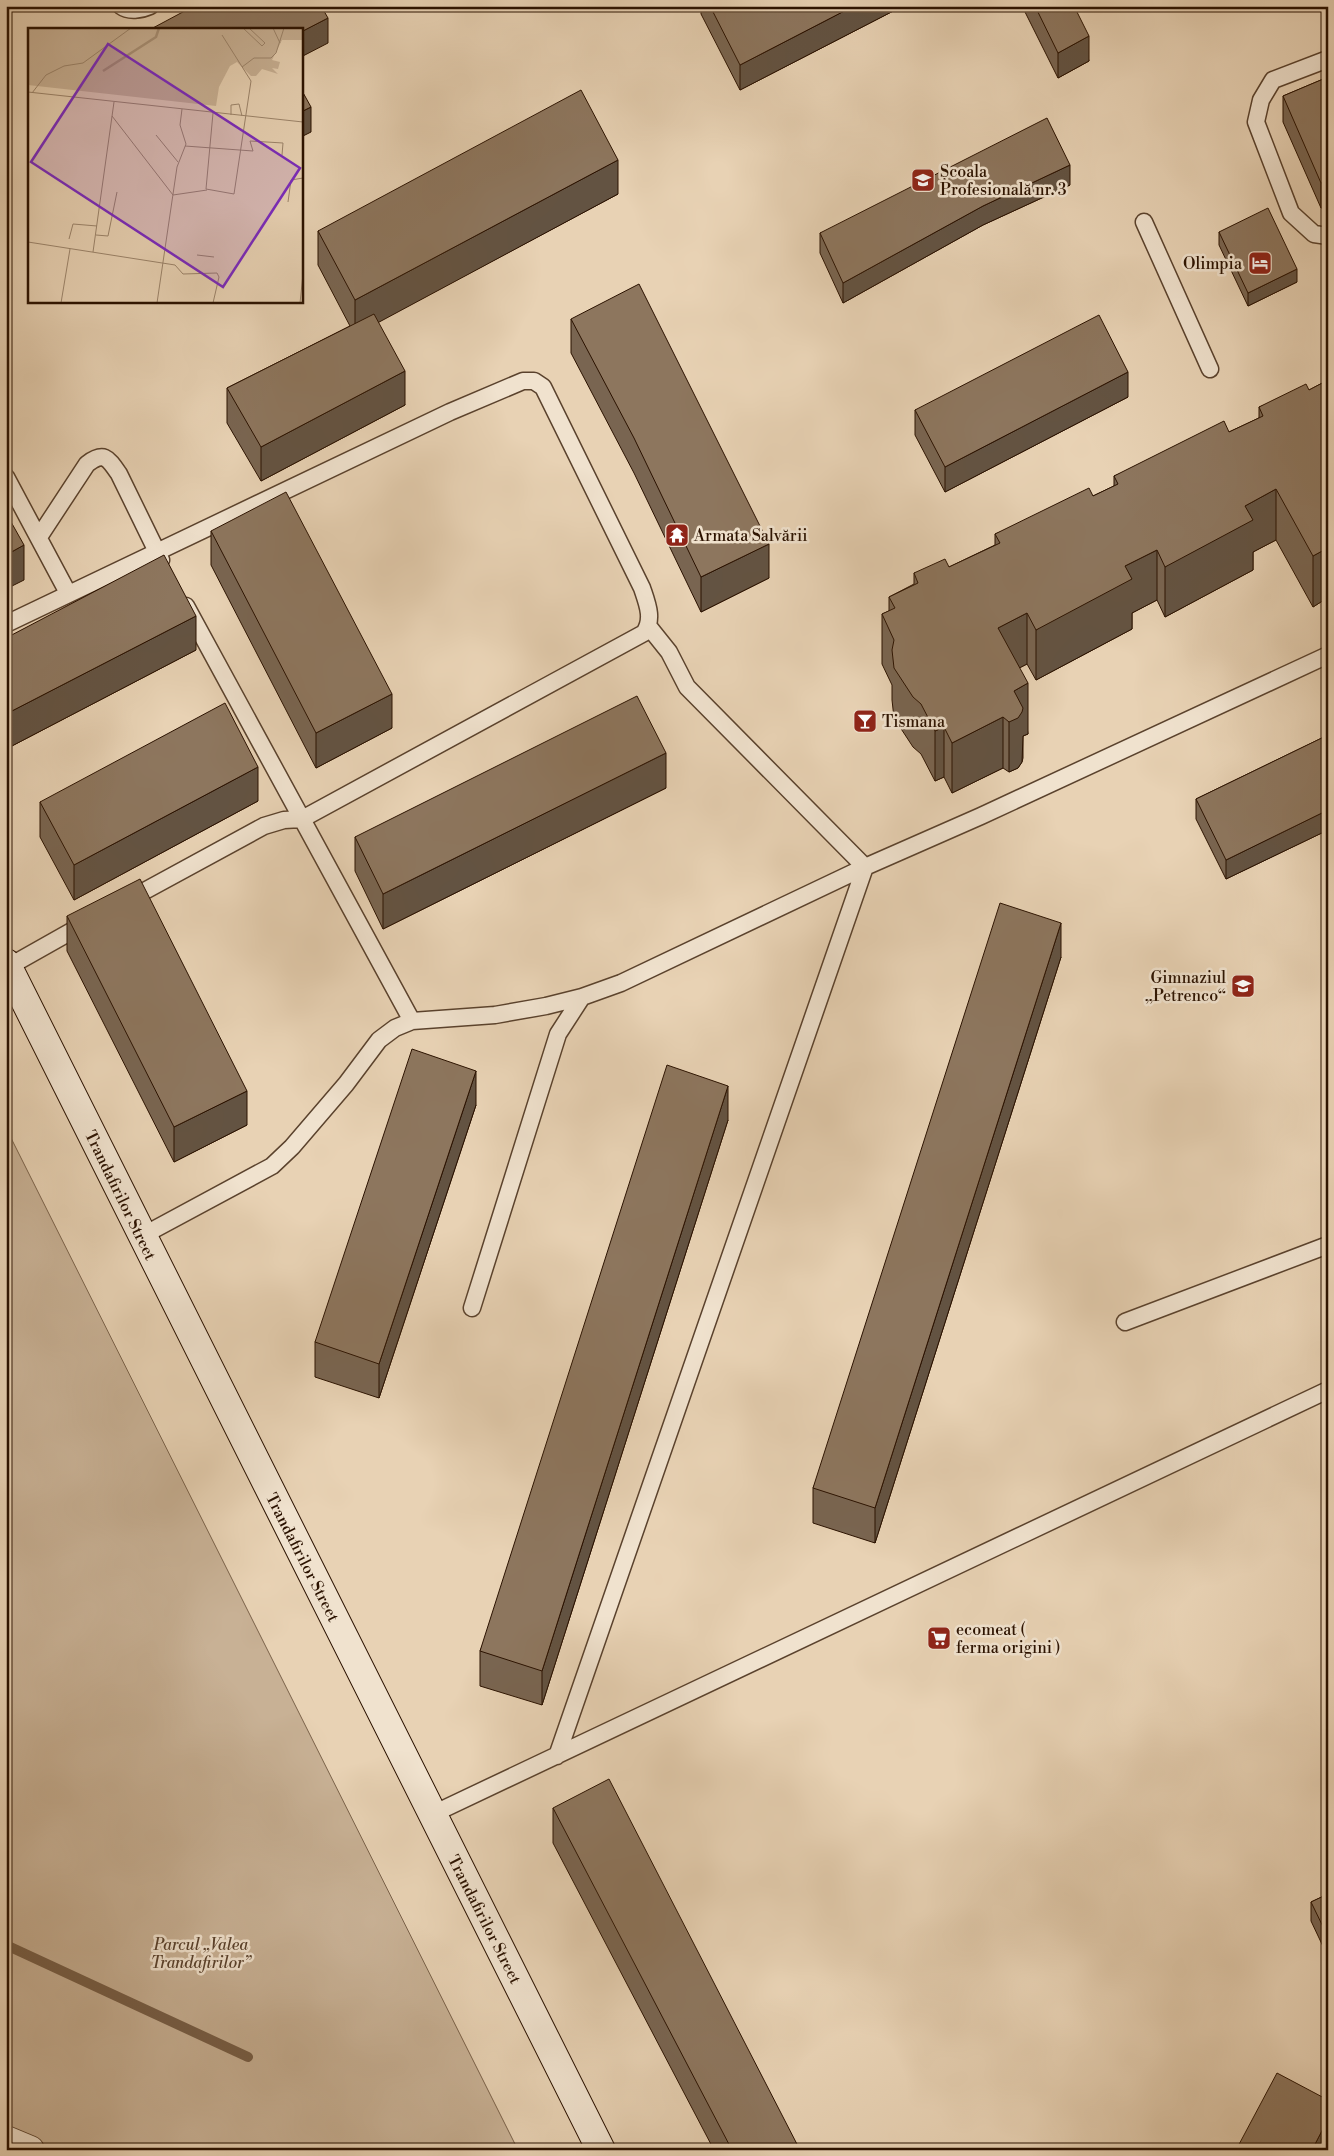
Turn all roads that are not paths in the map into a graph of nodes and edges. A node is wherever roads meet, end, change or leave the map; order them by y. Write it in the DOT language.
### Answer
graph roads {
  1 [pos="121,6"];
  2 [pos="150,6"];
  3 [pos="1328,59"];
  4 [pos="1144,222"];
  5 [pos="1328,236"];
  6 [pos="1210,369"];
  7 [pos="6,477"];
  8 [pos="39,537"];
  9 [pos="157,551"];
  10 [pos="169,574"];
  11 [pos="179,592"];
  12 [pos="68,593"];
  13 [pos="6,624"];
  14 [pos="649,626"];
  15 [pos="1328,655"];
  16 [pos="302,819"];
  17 [pos="864,867"];
  18 [pos="7,965"];
  19 [pos="582,997"];
  20 [pos="412,1021"];
  21 [pos="142,1236"];
  22 [pos="1328,1245"];
  23 [pos="472,1308"];
  24 [pos="1125,1322"];
  25 [pos="1328,1390"];
  26 [pos="557,1756"];
  27 [pos="433,1814"];
  28 [pos="6,2140"];
  29 [pos="30,2150"];
  30 [pos="601,2150"];
  1 -- 2 [label="lane"];
  3 -- 5 [label="lane"];
  4 -- 6 [label="lane"];
  7 -- 8 [label="lane"];
  8 -- 9 [label="lane"];
  8 -- 12 [label="lane"];
  9 -- 10 [label="lane"];
  9 -- 12 [label="lane"];
  9 -- 14 [label="lane"];
  11 -- 16 [label="lane"];
  12 -- 13 [label="lane"];
  14 -- 16 [label="lane"];
  14 -- 17 [label="lane"];
  15 -- 17 [label="lane"];
  16 -- 18 [label="lane"];
  16 -- 20 [label="lane"];
  17 -- 19 [label="lane"];
  17 -- 26 [label="lane"];
  18 -- 21 [label="main road, Trandafirilor Street"];
  19 -- 20 [label="lane"];
  19 -- 23 [label="lane"];
  20 -- 21 [label="lane"];
  21 -- 27 [label="main road, Trandafirilor Street"];
  22 -- 24 [label="lane"];
  25 -- 26 [label="lane"];
  26 -- 27 [label="lane"];
  27 -- 30 [label="main road, Trandafirilor Street"];
  28 -- 29 [label="main road"];
}
